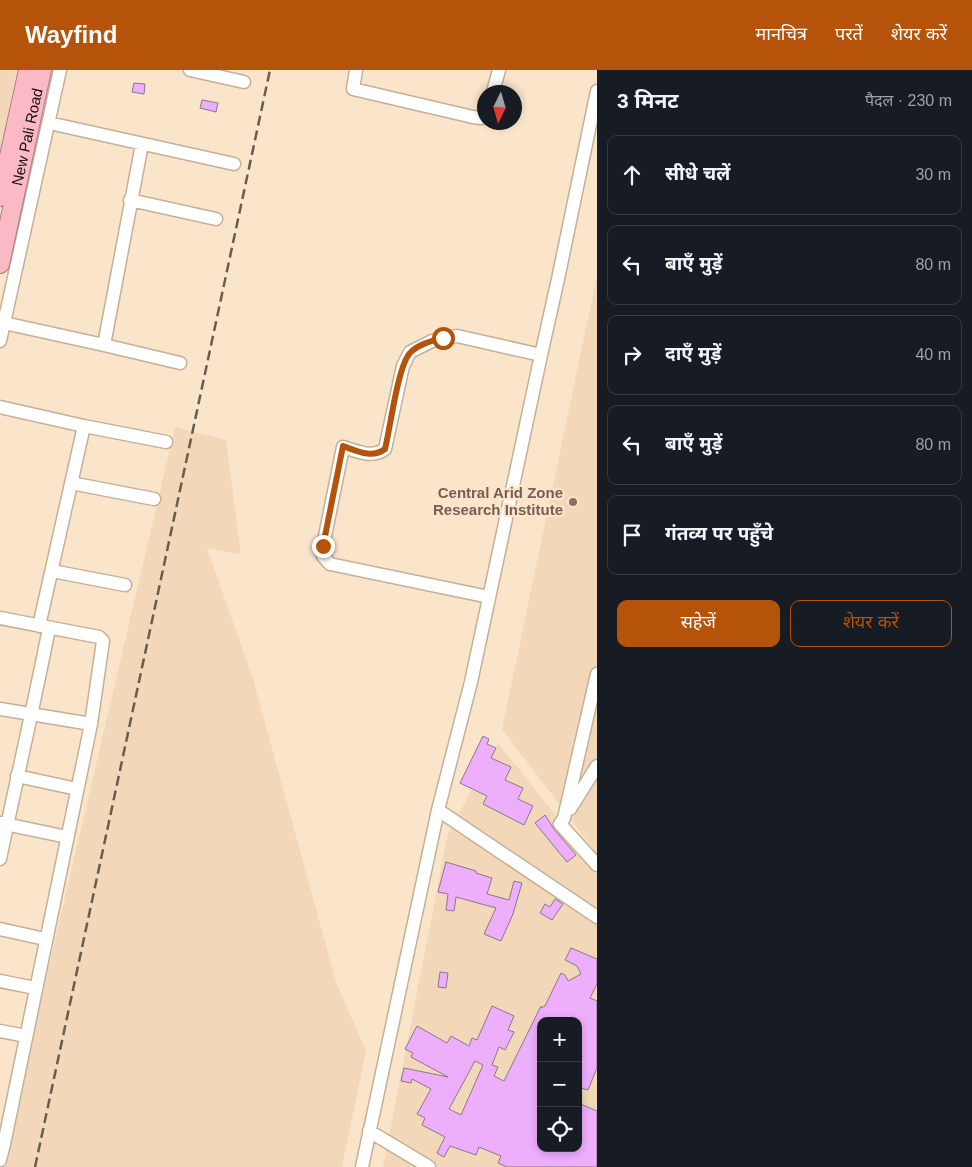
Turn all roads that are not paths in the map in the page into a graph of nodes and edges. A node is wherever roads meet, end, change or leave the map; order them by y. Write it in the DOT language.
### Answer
graph roads {
  1 [pos="28,70"];
  2 [pos="42,70"];
  3 [pos="60,70"];
  4 [pos="190,70"];
  5 [pos="356,70"];
  6 [pos="499,70"];
  7 [pos="244,82"];
  8 [pos="495,85"];
  9 [pos="597,91"];
  10 [pos="477,118"];
  11 [pos="49,123"];
  12 [pos="142,144"];
  13 [pos="234,164"];
  14 [pos="0,197"];
  15 [pos="130,200"];
  16 [pos="216,219"];
  17 [pos="0,264"];
  18 [pos="4,323"];
  19 [pos="0,341"];
  20 [pos="104,345"];
  21 [pos="541,355"];
  22 [pos="180,363"];
  23 [pos="0,407"];
  24 [pos="84,426"];
  25 [pos="166,442"];
  26 [pos="71,483"];
  27 [pos="154,499"];
  28 [pos="52,571"];
  29 [pos="125,586"];
  30 [pos="489,598"];
  31 [pos="0,618"];
  32 [pos="44,627"];
  33 [pos="597,674"];
  34 [pos="0,709"];
  35 [pos="32,714"];
  36 [pos="91,724"];
  37 [pos="597,766"];
  38 [pos="17,776"];
  39 [pos="78,788"];
  40 [pos="438,810"];
  41 [pos="564,818"];
  42 [pos="4,823"];
  43 [pos="67,837"];
  44 [pos="0,859"];
  45 [pos="597,866"];
  46 [pos="597,917"];
  47 [pos="0,929"];
  48 [pos="45,939"];
  49 [pos="0,981"];
  50 [pos="35,988"];
  51 [pos="0,1031"];
  52 [pos="26,1036"];
  53 [pos="369,1131"];
  54 [pos="2,1144"];
  55 [pos="0,1160"];
  56 [pos="362,1167"];
  57 [pos="429,1167"];
  1 -- 14 [label="highway, New Pali Road"];
  2 -- 17 [label="highway, New Pali Road"];
  3 -- 11 [label="street"];
  4 -- 7 [label="street"];
  5 -- 10 [label="street"];
  6 -- 8 [label="street"];
  9 -- 21 [label="street"];
  11 -- 12 [label="street"];
  11 -- 18 [label="street"];
  12 -- 13 [label="street"];
  12 -- 15 [label="street"];
  15 -- 16 [label="street"];
  15 -- 20 [label="street"];
  18 -- 19 [label="street"];
  18 -- 20 [label="street"];
  20 -- 22 [label="street"];
  21 -- 30 [label="street"];
  21 -- 30 [label="street"];
  23 -- 24 [label="street"];
  24 -- 25 [label="street"];
  24 -- 26 [label="street"];
  26 -- 27 [label="street"];
  26 -- 28 [label="street"];
  28 -- 29 [label="street"];
  28 -- 32 [label="street"];
  30 -- 40 [label="street"];
  31 -- 32 [label="street"];
  32 -- 35 [label="street"];
  32 -- 36 [label="street"];
  33 -- 41 [label="street"];
  34 -- 35 [label="street"];
  35 -- 36 [label="street"];
  35 -- 38 [label="street"];
  36 -- 39 [label="street"];
  37 -- 41 [label="street"];
  38 -- 39 [label="street"];
  38 -- 42 [label="street"];
  39 -- 43 [label="street"];
  40 -- 46 [label="street"];
  40 -- 53 [label="street"];
  41 -- 45 [label="street"];
  42 -- 43 [label="street"];
  42 -- 44 [label="street"];
  43 -- 48 [label="street"];
  47 -- 48 [label="street"];
  48 -- 50 [label="street"];
  49 -- 50 [label="street"];
  50 -- 52 [label="street"];
  51 -- 52 [label="street"];
  52 -- 54 [label="street"];
  53 -- 56 [label="street"];
  53 -- 57 [label="street"];
  54 -- 55 [label="street"];
}
